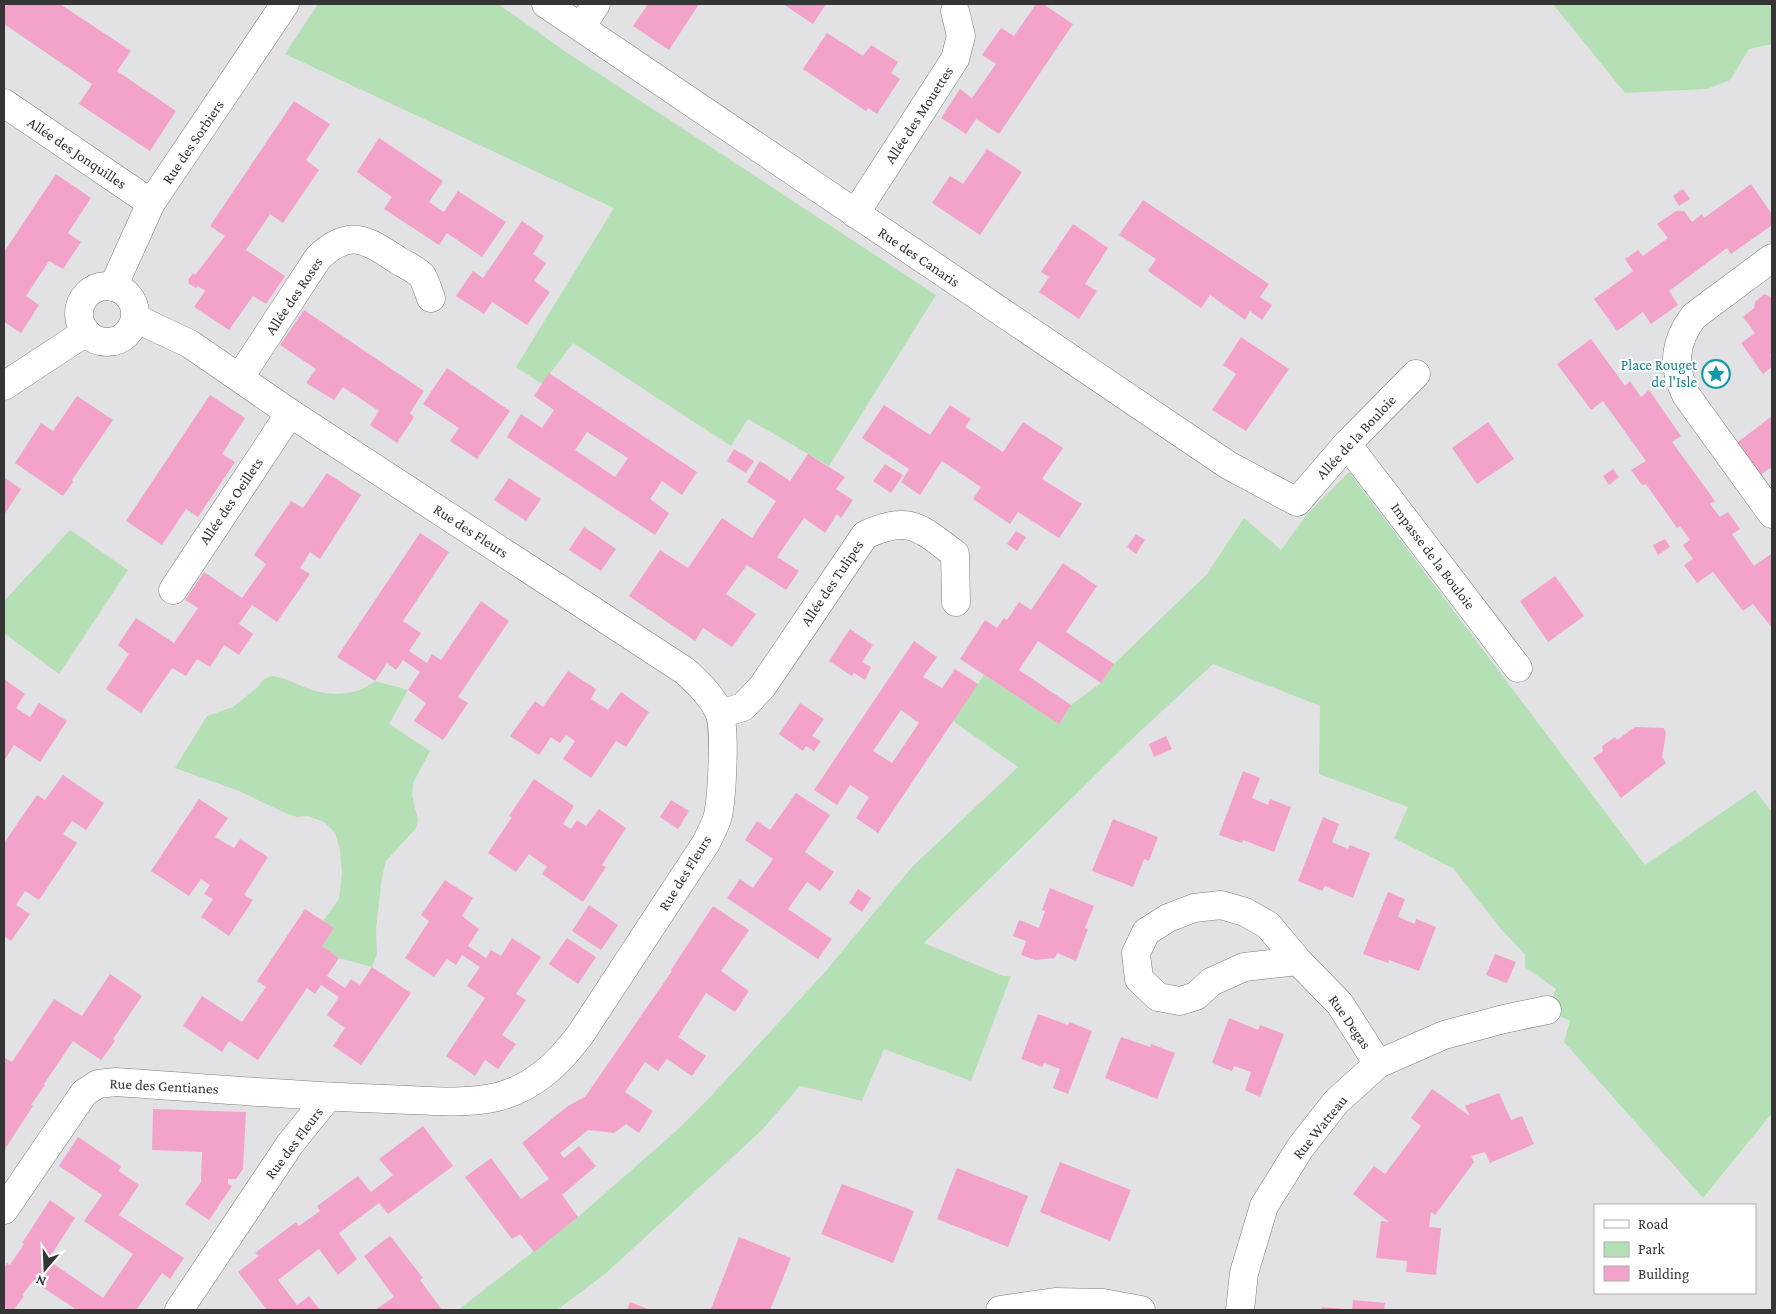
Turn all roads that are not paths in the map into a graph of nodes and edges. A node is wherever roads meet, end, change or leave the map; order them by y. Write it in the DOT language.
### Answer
graph roads {
  1 [pos="285,4"];
  2 [pos="546,4"];
  3 [pos="596,4"];
  4 [pos="955,11"];
  5 [pos="580,27"];
  6 [pos="4,103"];
  7 [pos="151,203"];
  8 [pos="856,214"];
  9 [pos="1772,258"];
  10 [pos="113,287"];
  11 [pos="431,298"];
  12 [pos="135,318"];
  13 [pos="86,332"];
  14 [pos="1416,374"];
  15 [pos="240,377"];
  16 [pos="4,386"];
  17 [pos="290,413"];
  18 [pos="1347,444"];
  19 [pos="1297,502"];
  20 [pos="1772,514"];
  21 [pos="172,590"];
  22 [pos="956,602"];
  23 [pos="1518,668"];
  24 [pos="720,714"];
  25 [pos="1298,961"];
  26 [pos="1547,1010"];
  27 [pos="1378,1064"];
  28 [pos="328,1097"];
  29 [pos="4,1210"];
  30 [pos="179,1310"];
  31 [pos="1000,1310"];
  32 [pos="1142,1310"];
  33 [pos="1240,1310"];
  1 -- 7 [label="street, Rue des Sorbiers"];
  2 -- 5 [label="street, Rue des Canaris"];
  3 -- 5 [label="street"];
  4 -- 8 [label="street, Allée des Mouettes"];
  5 -- 8 [label="street, Rue des Canaris"];
  6 -- 7 [label="street, Allée des Jonquilles"];
  7 -- 10 [label="street, Rue des Sorbiers"];
  8 -- 19 [label="street, Rue des Canaris"];
  9 -- 20 [label="street"];
  10 -- 12 [label="street"];
  10 -- 13 [label="street"];
  11 -- 15 [label="street, Allée des Roses"];
  12 -- 13 [label="street"];
  12 -- 15 [label="street, Rue des Fleurs"];
  13 -- 16 [label="street"];
  14 -- 18 [label="street, Allée de la Bouloie"];
  15 -- 17 [label="street, Rue des Fleurs"];
  17 -- 21 [label="street, Allée des Oeillets"];
  17 -- 24 [label="street, Rue des Fleurs"];
  18 -- 19 [label="street, Allée de la Bouloie"];
  18 -- 23 [label="street, Impasse de la Bouloie"];
  22 -- 24 [label="street, Allée des Tulipes"];
  24 -- 28 [label="street, Rue des Fleurs"];
  25 -- 25 [label="street, Rue Degas"];
  25 -- 27 [label="street, Rue Degas"];
  26 -- 27 [label="street, Rue Watteau"];
  27 -- 33 [label="street, Rue Watteau"];
  28 -- 29 [label="street, Rue des Gentianes"];
  28 -- 30 [label="street, Rue des Fleurs"];
  31 -- 32 [label="street"];
}
